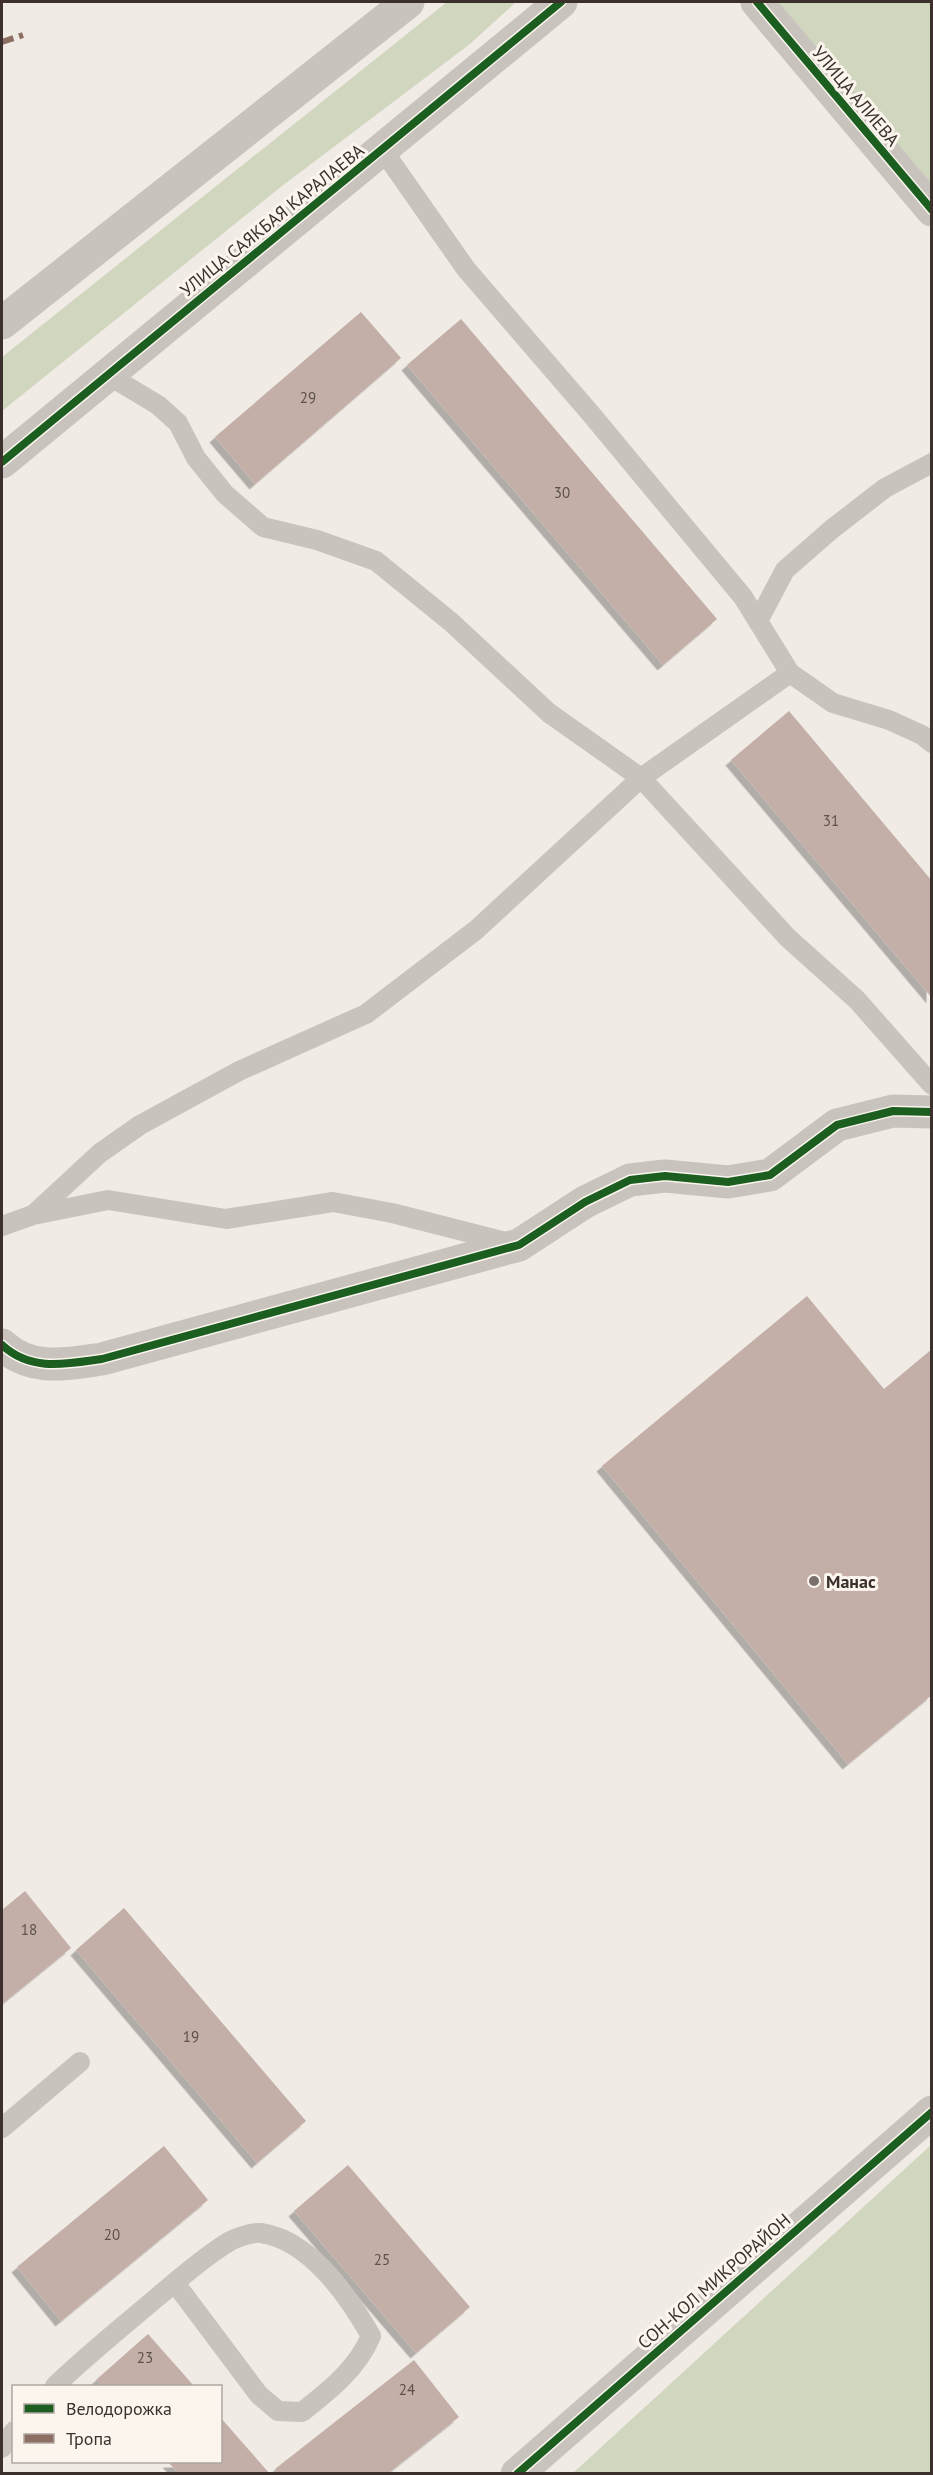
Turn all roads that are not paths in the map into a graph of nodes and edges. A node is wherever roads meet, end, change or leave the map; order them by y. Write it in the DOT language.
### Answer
graph roads {
  1 [pos="408,2"];
  2 [pos="561,2"];
  3 [pos="757,2"];
  4 [pos="382,149"];
  5 [pos="932,210"];
  6 [pos="2,324"];
  7 [pos="108,375"];
  8 [pos="2,462"];
  9 [pos="932,463"];
  10 [pos="758,621"];
  11 [pos="790,673"];
  12 [pos="932,743"];
  13 [pos="641,778"];
  14 [pos="932,1085"];
  15 [pos="932,1112"];
  16 [pos="33,1215"];
  17 [pos="2,1226"];
  18 [pos="519,1245"];
  19 [pos="2,1345"];
  20 [pos="80,2062"];
  21 [pos="932,2112"];
  22 [pos="2,2128"];
  23 [pos="175,2283"];
  24 [pos="56,2385"];
  25 [pos="12,2434"];
  26 [pos="2,2448"];
  27 [pos="517,2474"];
  1 -- 6 [label="street"];
  2 -- 4 [label="street, УЛИЦА САЯКБАЯ КАРАЛАЕВА"];
  3 -- 5 [label="street, УЛИЦА АЛИЕВА"];
  4 -- 7 [label="street, УЛИЦА САЯКБАЯ КАРАЛАЕВА"];
  4 -- 10 [label="lane"];
  7 -- 8 [label="street, УЛИЦА САЯКБАЯ КАРАЛАЕВА"];
  7 -- 13 [label="lane"];
  9 -- 10 [label="lane"];
  10 -- 11 [label="lane"];
  11 -- 12 [label="lane"];
  11 -- 13 [label="lane"];
  13 -- 14 [label="lane"];
  13 -- 16 [label="lane"];
  15 -- 18 [label="street"];
  16 -- 17 [label="lane"];
  16 -- 18 [label="lane"];
  18 -- 19 [label="street"];
  20 -- 22 [label="lane"];
  21 -- 27 [label="street, СОН-КОЛ МИКРОРАЙОН"];
  23 -- 23 [label="lane"];
  23 -- 24 [label="lane"];
  25 -- 26 [label="lane"];
}
